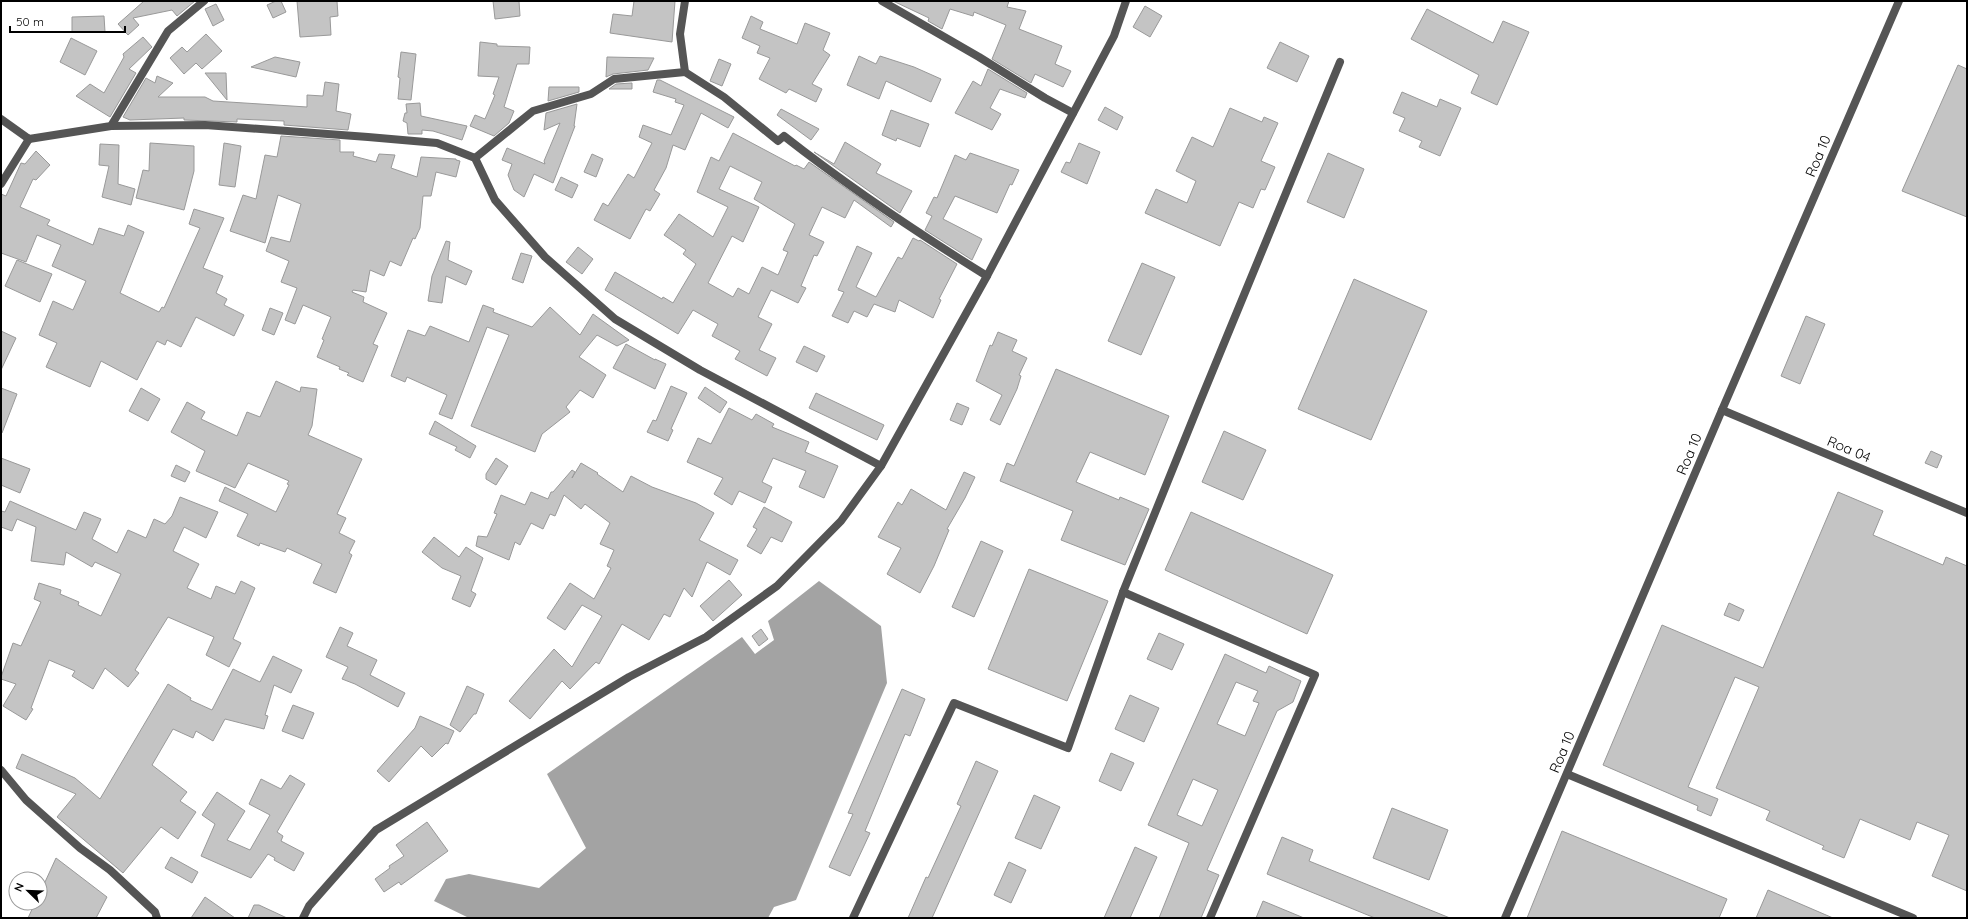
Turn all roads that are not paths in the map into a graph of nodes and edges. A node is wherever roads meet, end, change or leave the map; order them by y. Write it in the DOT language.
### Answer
graph roads {
  1 [pos="204,1"];
  2 [pos="685,1"];
  3 [pos="882,1"];
  4 [pos="1126,1"];
  5 [pos="1899,1"];
  6 [pos="1340,62"];
  7 [pos="685,72"];
  8 [pos="1073,113"];
  9 [pos="1,119"];
  10 [pos="111,126"];
  11 [pos="29,139"];
  12 [pos="475,158"];
  13 [pos="1,184"];
  14 [pos="987,276"];
  15 [pos="1722,410"];
  16 [pos="881,466"];
  17 [pos="1967,513"];
  18 [pos="1123,592"];
  19 [pos="1,770"];
  20 [pos="1567,774"];
  21 [pos="157,918"];
  22 [pos="303,918"];
  23 [pos="853,918"];
  24 [pos="1210,918"];
  25 [pos="1506,918"];
  26 [pos="1913,918"];
  1 -- 10 [label="street"];
  2 -- 7 [label="street"];
  3 -- 8 [label="street"];
  4 -- 8 [label="street"];
  5 -- 15 [label="street, Roa 10"];
  6 -- 18 [label="street"];
  7 -- 12 [label="street"];
  7 -- 14 [label="street"];
  8 -- 14 [label="street"];
  9 -- 11 [label="street"];
  10 -- 11 [label="street"];
  10 -- 12 [label="street"];
  11 -- 13 [label="street"];
  12 -- 16 [label="street"];
  14 -- 16 [label="street"];
  15 -- 17 [label="street, Roa 04"];
  15 -- 20 [label="street, Roa 10"];
  16 -- 22 [label="street"];
  18 -- 23 [label="street"];
  18 -- 24 [label="street"];
  19 -- 21 [label="street"];
  20 -- 25 [label="street, Roa 10"];
  20 -- 26 [label="street"];
}
